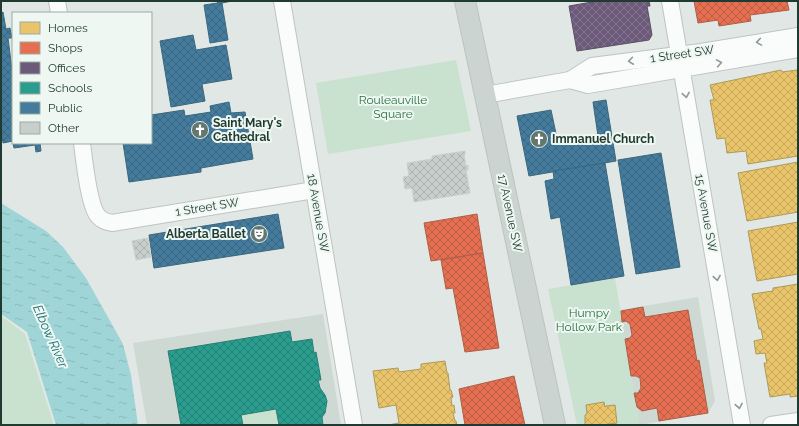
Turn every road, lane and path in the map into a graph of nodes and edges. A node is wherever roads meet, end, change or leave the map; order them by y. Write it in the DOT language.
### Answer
graph roads {
  1 [pos="57,1"];
  2 [pos="282,1"];
  3 [pos="465,1"];
  4 [pos="670,1"];
  5 [pos="59,12"];
  6 [pos="798,36"];
  7 [pos="798,49"];
  8 [pos="680,61"];
  9 [pos="485,95"];
  10 [pos="82,144"];
  11 [pos="314,190"];
  12 [pos="798,421"];
  13 [pos="354,425"];
  14 [pos="555,425"];
  15 [pos="742,425"];
  16 [pos="772,425"];
  1 -- 5 [label="street"];
  2 -- 11 [label="street, 18 Avenue SW"];
  3 -- 9 [label="main road, 17 Avenue SW"];
  4 -- 8 [label="street, 15 Avenue SW"];
  6 -- 8 [label="street, 1 Street SW, one-way"];
  8 -- 7 [label="street, 1 Street SW, one-way"];
  8 -- 9 [label="street, 1 Street SW"];
  8 -- 15 [label="street, 15 Avenue SW, one-way"];
  9 -- 14 [label="main road, 17 Avenue SW"];
  10 -- 11 [label="street, 1 Street SW"];
  11 -- 13 [label="street, 18 Avenue SW"];
  12 -- 16 [label="street"];
}
